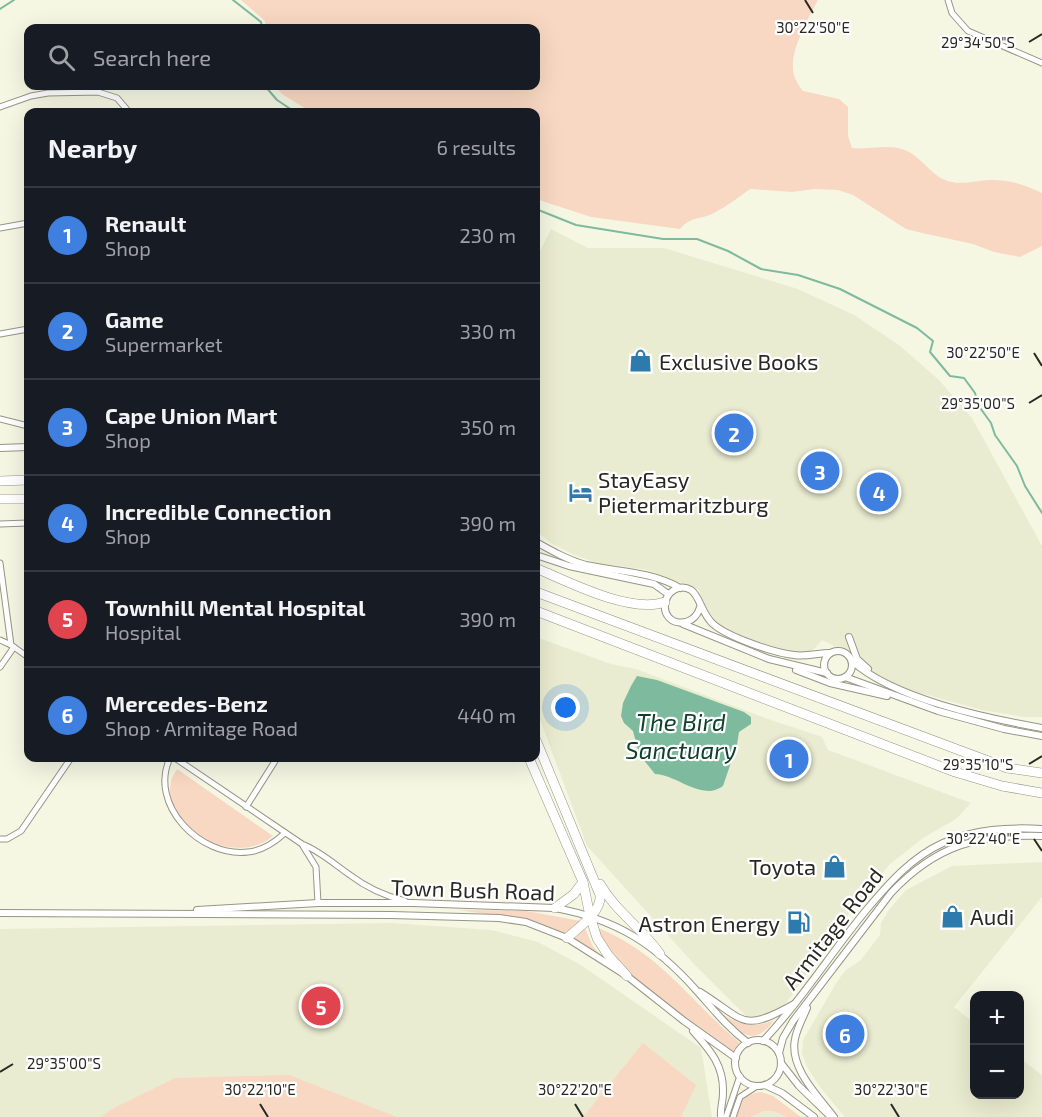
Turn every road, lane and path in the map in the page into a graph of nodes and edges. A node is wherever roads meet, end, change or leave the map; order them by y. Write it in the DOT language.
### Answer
graph roads {
  1 [pos="948,0"];
  2 [pos="1042,63"];
  3 [pos="0,107"];
  4 [pos="126,108"];
  5 [pos="24,224"];
  6 [pos="0,228"];
  7 [pos="24,330"];
  8 [pos="0,334"];
  9 [pos="0,419"];
  10 [pos="24,425"];
  11 [pos="24,447"];
  12 [pos="0,448"];
  13 [pos="24,480"];
  14 [pos="0,481"];
  15 [pos="0,499"];
  16 [pos="24,499"];
  17 [pos="24,523"];
  18 [pos="0,524"];
  19 [pos="540,544"];
  20 [pos="540,556"];
  21 [pos="0,563"];
  22 [pos="540,570"];
  23 [pos="680,588"];
  24 [pos="540,593"];
  25 [pos="666,598"];
  26 [pos="700,607"];
  27 [pos="540,613"];
  28 [pos="7,615"];
  29 [pos="0,620"];
  30 [pos="682,623"];
  31 [pos="849,637"];
  32 [pos="0,640"];
  33 [pos="12,646"];
  34 [pos="830,653"];
  35 [pos="24,654"];
  36 [pos="777,661"];
  37 [pos="852,661"];
  38 [pos="0,667"];
  39 [pos="827,673"];
  40 [pos="845,677"];
  41 [pos="883,682"];
  42 [pos="899,698"];
  43 [pos="1042,728"];
  44 [pos="1042,736"];
  45 [pos="540,749"];
  46 [pos="68,762"];
  47 [pos="168,762"];
  48 [pos="181,762"];
  49 [pos="274,762"];
  50 [pos="531,762"];
  51 [pos="1042,774"];
  52 [pos="1042,793"];
  53 [pos="246,807"];
  54 [pos="1042,829"];
  55 [pos="285,833"];
  56 [pos="1042,836"];
  57 [pos="0,838"];
  58 [pos="302,844"];
  59 [pos="590,867"];
  60 [pos="583,882"];
  61 [pos="318,903"];
  62 [pos="413,903"];
  63 [pos="555,908"];
  64 [pos="148,912"];
  65 [pos="0,913"];
  66 [pos="344,914"];
  67 [pos="306,916"];
  68 [pos="590,916"];
  69 [pos="567,938"];
  70 [pos="660,954"];
  71 [pos="627,976"];
  72 [pos="694,988"];
  73 [pos="811,999"];
  74 [pos="796,1002"];
  75 [pos="684,1021"];
  76 [pos="763,1041"];
  77 [pos="748,1043"];
  78 [pos="779,1053"];
  79 [pos="736,1058"];
  80 [pos="781,1062"];
  81 [pos="740,1076"];
  82 [pos="765,1085"];
  83 [pos="757,1086"];
  84 [pos="721,1117"];
  85 [pos="726,1117"];
  86 [pos="733,1117"];
  87 [pos="814,1117"];
  88 [pos="832,1117"];
  1 -- 2 [label="street"];
  3 -- 4 [label="street"];
  5 -- 6 [label="street"];
  7 -- 8 [label="street"];
  9 -- 10 [label="street"];
  11 -- 12 [label="street"];
  13 -- 14 [label="highway"];
  15 -- 16 [label="highway"];
  17 -- 18 [label="street"];
  19 -- 23 [label="street"];
  20 -- 25 [label="street"];
  21 -- 28 [label="street"];
  22 -- 25 [label="highway"];
  23 -- 25 [label="street"];
  23 -- 26 [label="street"];
  24 -- 51 [label="highway"];
  25 -- 30 [label="street"];
  26 -- 30 [label="street"];
  26 -- 34 [label="street"];
  27 -- 52 [label="highway"];
  28 -- 29 [label="street"];
  28 -- 33 [label="street"];
  30 -- 36 [label="street"];
  31 -- 41 [label="street"];
  32 -- 33 [label="street"];
  33 -- 35 [label="street"];
  33 -- 38 [label="street"];
  34 -- 37 [label="street"];
  34 -- 39 [label="street"];
  36 -- 39 [label="street"];
  36 -- 42 [label="street"];
  37 -- 40 [label="street"];
  37 -- 41 [label="street"];
  39 -- 40 [label="street"];
  40 -- 42 [label="street"];
  41 -- 43 [label="street"];
  42 -- 44 [label="street"];
  45 -- 59 [label="highway"];
  46 -- 57 [label="street"];
  47 -- 55 [label="street"];
  48 -- 53 [label="street"];
  49 -- 53 [label="street"];
  50 -- 60 [label="highway"];
  53 -- 55 [label="street"];
  54 -- 74 [label="street, Armitage Road"];
  55 -- 58 [label="street"];
  56 -- 73 [label="street, Armitage Road"];
  58 -- 61 [label="street"];
  58 -- 62 [label="street"];
  59 -- 68 [label="highway"];
  59 -- 70 [label="highway"];
  60 -- 63 [label="highway"];
  60 -- 68 [label="highway"];
  61 -- 62 [label="street, Town Bush Road"];
  61 -- 64 [label="street, Town Bush Road"];
  61 -- 66 [label="street"];
  61 -- 67 [label="street"];
  62 -- 63 [label="street, Town Bush Road"];
  63 -- 68 [label="street, Town Bush Road"];
  64 -- 65 [label="street, Town Bush Road"];
  64 -- 67 [label="street, Town Bush Road"];
  66 -- 67 [label="street, Town Bush Road"];
  66 -- 69 [label="street, Town Bush Road"];
  68 -- 69 [label="highway"];
  68 -- 70 [label="street, Town Bush Road"];
  68 -- 71 [label="highway"];
  69 -- 71 [label="street, Town Bush Road"];
  70 -- 72 [label="street, Town Bush Road"];
  71 -- 75 [label="street, Town Bush Road"];
  72 -- 74 [label="street"];
  72 -- 77 [label="street, Town Bush Road"];
  73 -- 78 [label="street, Armitage Road"];
  73 -- 88 [label="street"];
  74 -- 76 [label="street, Armitage Road"];
  75 -- 79 [label="street, Town Bush Road"];
  75 -- 84 [label="street"];
  76 -- 77 [label="street"];
  76 -- 78 [label="street"];
  77 -- 79 [label="street"];
  78 -- 80 [label="street"];
  79 -- 81 [label="street"];
  80 -- 82 [label="street"];
  80 -- 88 [label="street"];
  81 -- 83 [label="street"];
  81 -- 85 [label="street"];
  82 -- 83 [label="street"];
  82 -- 87 [label="street"];
  83 -- 86 [label="street"];
}
